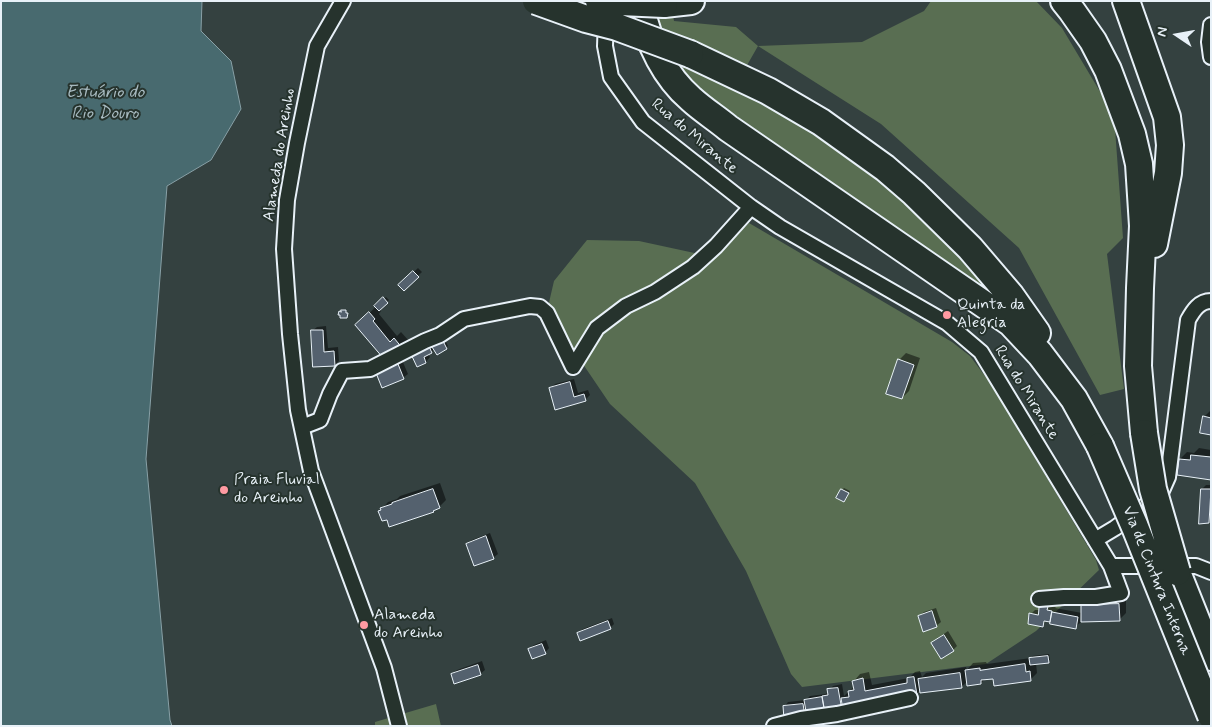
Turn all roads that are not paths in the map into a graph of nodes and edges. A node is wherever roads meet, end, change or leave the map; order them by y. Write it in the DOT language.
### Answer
graph roads {
  1 [pos="343,1"];
  2 [pos="536,1"];
  3 [pos="598,1"];
  4 [pos="606,1"];
  5 [pos="691,1"];
  6 [pos="1064,1"];
  7 [pos="1126,1"];
  8 [pos="652,3"];
  9 [pos="1211,25"];
  10 [pos="1211,57"];
  11 [pos="752,207"];
  12 [pos="1140,288"];
  13 [pos="1211,301"];
  14 [pos="1074,399"];
  15 [pos="302,427"];
  16 [pos="1095,540"];
  17 [pos="1111,566"];
  18 [pos="1211,572"];
  19 [pos="1039,599"];
  20 [pos="1211,657"];
  21 [pos="910,698"];
  22 [pos="1211,716"];
  23 [pos="399,726"];
  24 [pos="774,726"];
  1 -- 15 [label="street, Alameda do Areinho"];
  2 -- 14 [label="highway, bridge"];
  3 -- 8 [label="highway, bridge"];
  4 -- 11 [label="street, Rua do Mirante"];
  5 -- 8 [label="highway"];
  6 -- 12 [label="highway, Via de Cintura Interna"];
  7 -- 12 [label="highway"];
  8 -- 14 [label="highway"];
  9 -- 10 [label="street"];
  11 -- 15 [label="street"];
  11 -- 16 [label="street, Rua do Mirante"];
  12 -- 20 [label="highway, Via de Cintura Interna, bridge"];
  13 -- 16 [label="street"];
  14 -- 22 [label="highway, Via de Cintura Interna, bridge"];
  15 -- 23 [label="street, Alameda do Areinho"];
  16 -- 17 [label="street, Rua do Mirante"];
  17 -- 18 [label="street"];
  17 -- 19 [label="street, Rua do Mirante"];
  21 -- 24 [label="street"];
}
